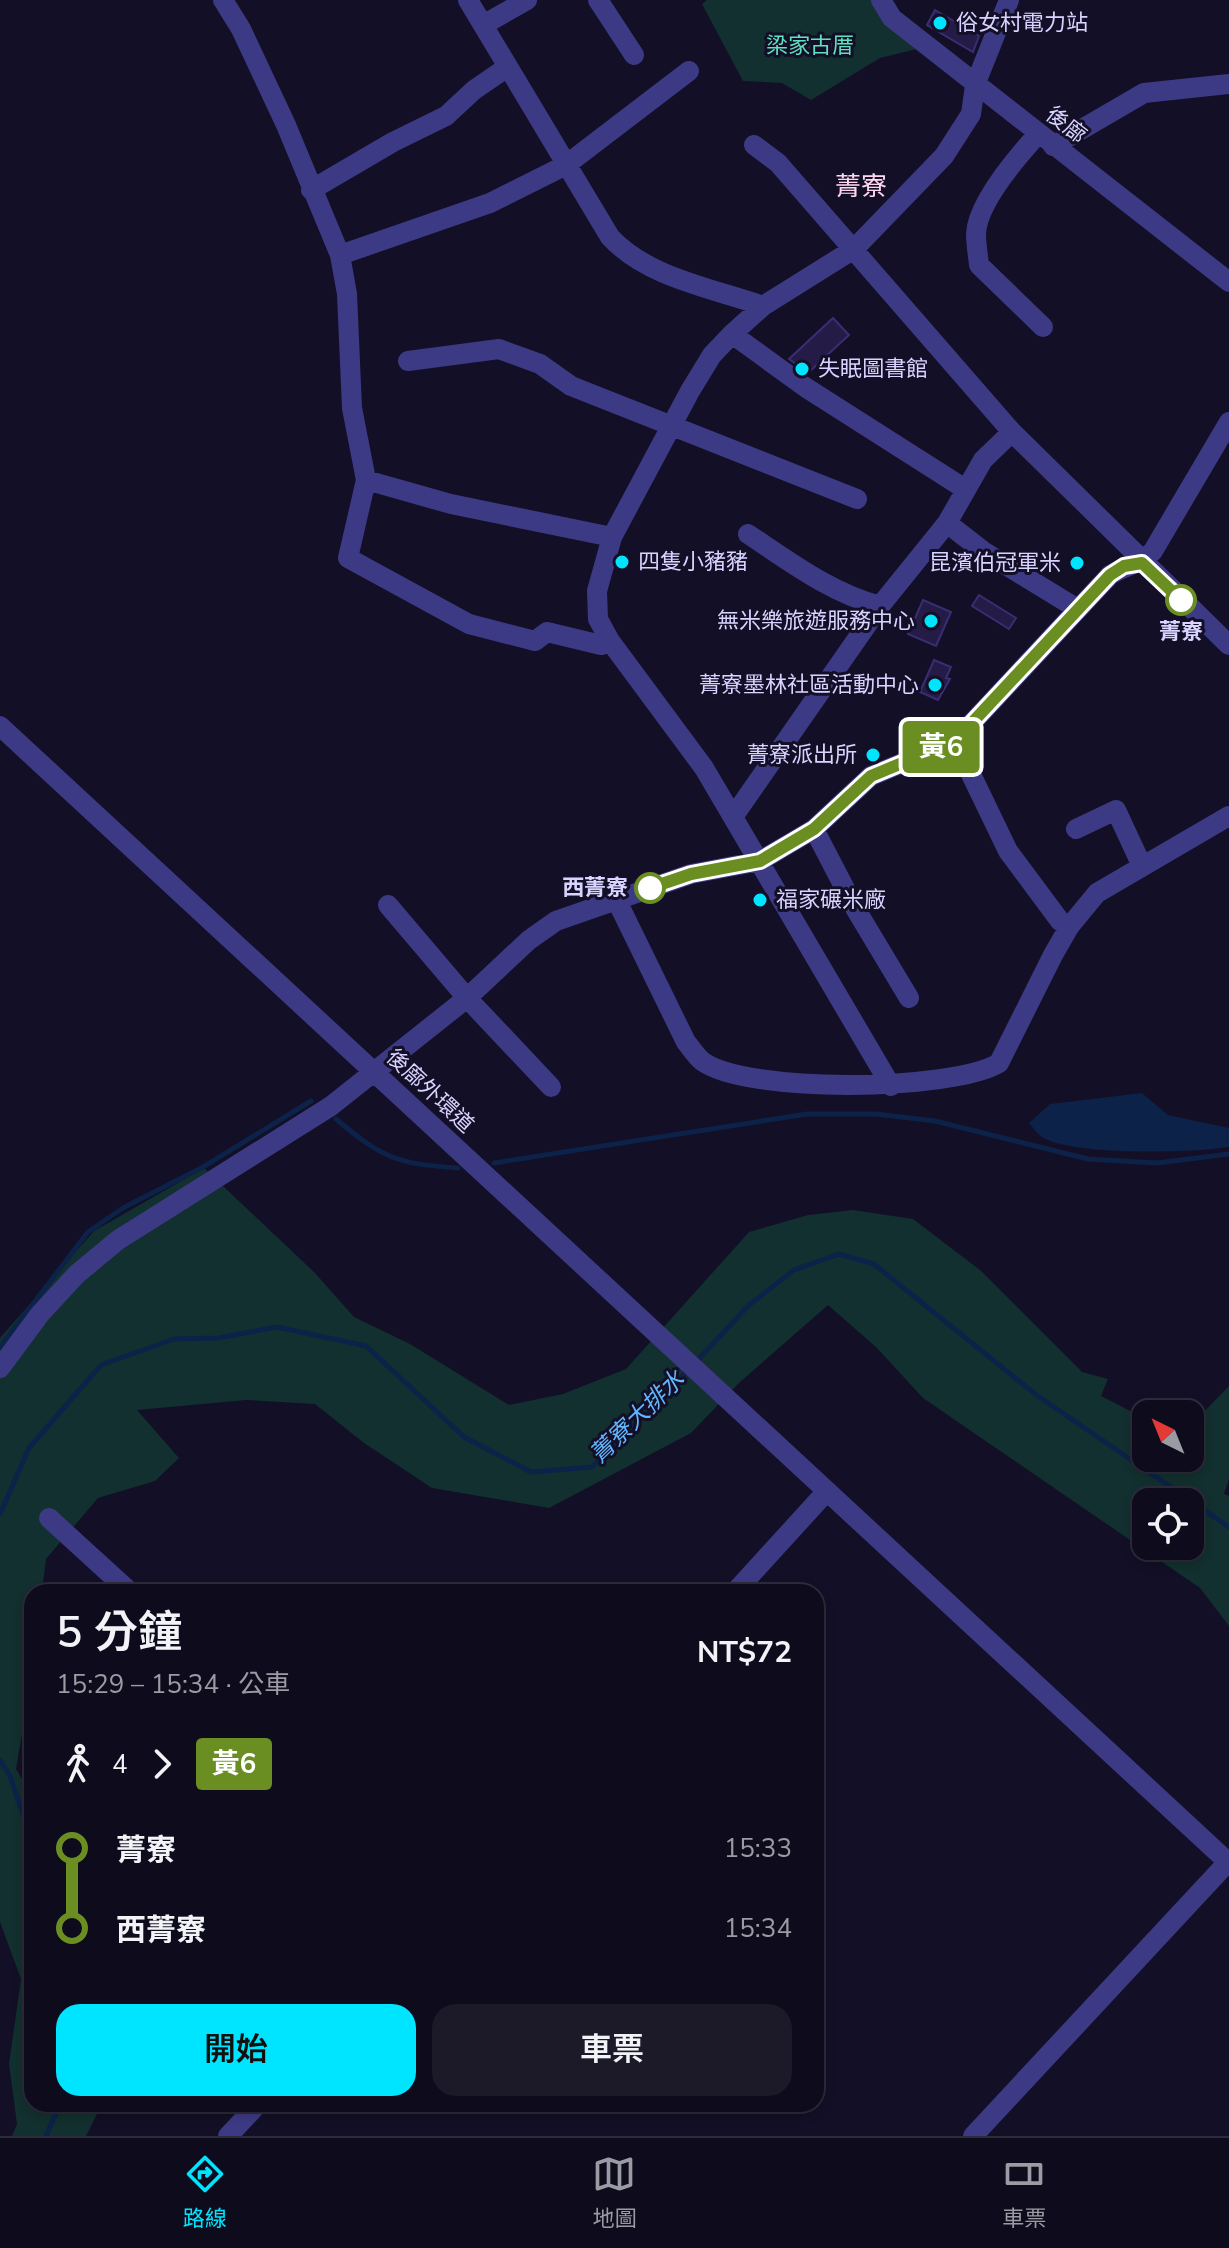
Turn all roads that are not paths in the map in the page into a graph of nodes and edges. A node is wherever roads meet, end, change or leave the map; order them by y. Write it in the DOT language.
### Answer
graph roads {
  1 [pos="223,0"];
  2 [pos="468,0"];
  3 [pos="527,0"];
  4 [pos="598,0"];
  5 [pos="881,0"];
  6 [pos="1009,0"];
  7 [pos="483,25"];
  8 [pos="634,55"];
  9 [pos="506,68"];
  10 [pos="689,71"];
  11 [pos="1229,84"];
  12 [pos="975,85"];
  13 [pos="1046,140"];
  14 [pos="754,145"];
  15 [pos="566,165"];
  16 [pos="311,190"];
  17 [pos="854,249"];
  18 [pos="340,255"];
  19 [pos="1229,282"];
  20 [pos="763,306"];
  21 [pos="1043,327"];
  22 [pos="732,334"];
  23 [pos="408,361"];
  24 [pos="1229,422"];
  25 [pos="670,425"];
  26 [pos="1012,432"];
  27 [pos="366,480"];
  28 [pos="965,489"];
  29 [pos="857,499"];
  30 [pos="947,523"];
  31 [pos="748,534"];
  32 [pos="612,537"];
  33 [pos="1142,563"];
  34 [pos="880,606"];
  35 [pos="1076,608"];
  36 [pos="1226,637"];
  37 [pos="610,641"];
  38 [pos="0,726"];
  39 [pos="955,741"];
  40 [pos="1229,816"];
  41 [pos="733,817"];
  42 [pos="814,829"];
  43 [pos="1076,829"];
  44 [pos="760,861"];
  45 [pos="1142,866"];
  46 [pos="616,899"];
  47 [pos="388,905"];
  48 [pos="1069,927"];
  49 [pos="467,998"];
  50 [pos="909,998"];
  51 [pos="375,1072"];
  52 [pos="891,1086"];
  53 [pos="551,1087"];
  54 [pos="0,1368"];
  55 [pos="827,1491"];
  56 [pos="49,1518"];
  57 [pos="121,1584"];
  58 [pos="742,1584"];
  59 [pos="1229,1863"];
  60 [pos="250,2112"];
  61 [pos="228,2136"];
  62 [pos="973,2136"];
  1 -- 16 [label="street"];
  2 -- 7 [label="street"];
  3 -- 7 [label="street"];
  4 -- 8 [label="street"];
  5 -- 12 [label="street, 後廍"];
  6 -- 12 [label="street"];
  7 -- 9 [label="street"];
  9 -- 15 [label="street"];
  9 -- 16 [label="street"];
  10 -- 15 [label="street"];
  11 -- 13 [label="street"];
  12 -- 13 [label="street, 後廍"];
  12 -- 17 [label="street"];
  13 -- 19 [label="street, 後廍"];
  13 -- 21 [label="street"];
  14 -- 17 [label="street"];
  15 -- 18 [label="street"];
  15 -- 20 [label="street"];
  16 -- 18 [label="street"];
  17 -- 20 [label="street"];
  17 -- 26 [label="street"];
  18 -- 27 [label="street"];
  20 -- 22 [label="street"];
  22 -- 25 [label="street"];
  22 -- 28 [label="street"];
  23 -- 25 [label="street"];
  24 -- 33 [label="street"];
  25 -- 29 [label="street"];
  25 -- 32 [label="street"];
  26 -- 28 [label="street"];
  26 -- 33 [label="street"];
  27 -- 32 [label="street"];
  27 -- 37 [label="street"];
  28 -- 30 [label="street"];
  30 -- 34 [label="street"];
  30 -- 35 [label="street"];
  31 -- 34 [label="street"];
  32 -- 37 [label="street"];
  33 -- 35 [label="street"];
  33 -- 36 [label="street"];
  34 -- 41 [label="street"];
  35 -- 39 [label="street"];
  37 -- 41 [label="street"];
  38 -- 51 [label="street, 後廍外環道"];
  39 -- 42 [label="street"];
  39 -- 48 [label="street"];
  40 -- 45 [label="street"];
  41 -- 44 [label="street"];
  42 -- 44 [label="street"];
  42 -- 50 [label="street"];
  43 -- 45 [label="street"];
  44 -- 46 [label="street"];
  44 -- 52 [label="street"];
  45 -- 48 [label="street"];
  46 -- 49 [label="street"];
  46 -- 52 [label="street"];
  47 -- 49 [label="street"];
  48 -- 52 [label="street"];
  49 -- 51 [label="street"];
  49 -- 53 [label="street"];
  51 -- 54 [label="street"];
  51 -- 55 [label="street, 後廍外環道"];
  55 -- 58 [label="street"];
  55 -- 59 [label="street, 後廍外環道"];
  56 -- 57 [label="street"];
  59 -- 62 [label="street"];
  60 -- 61 [label="street"];
}
